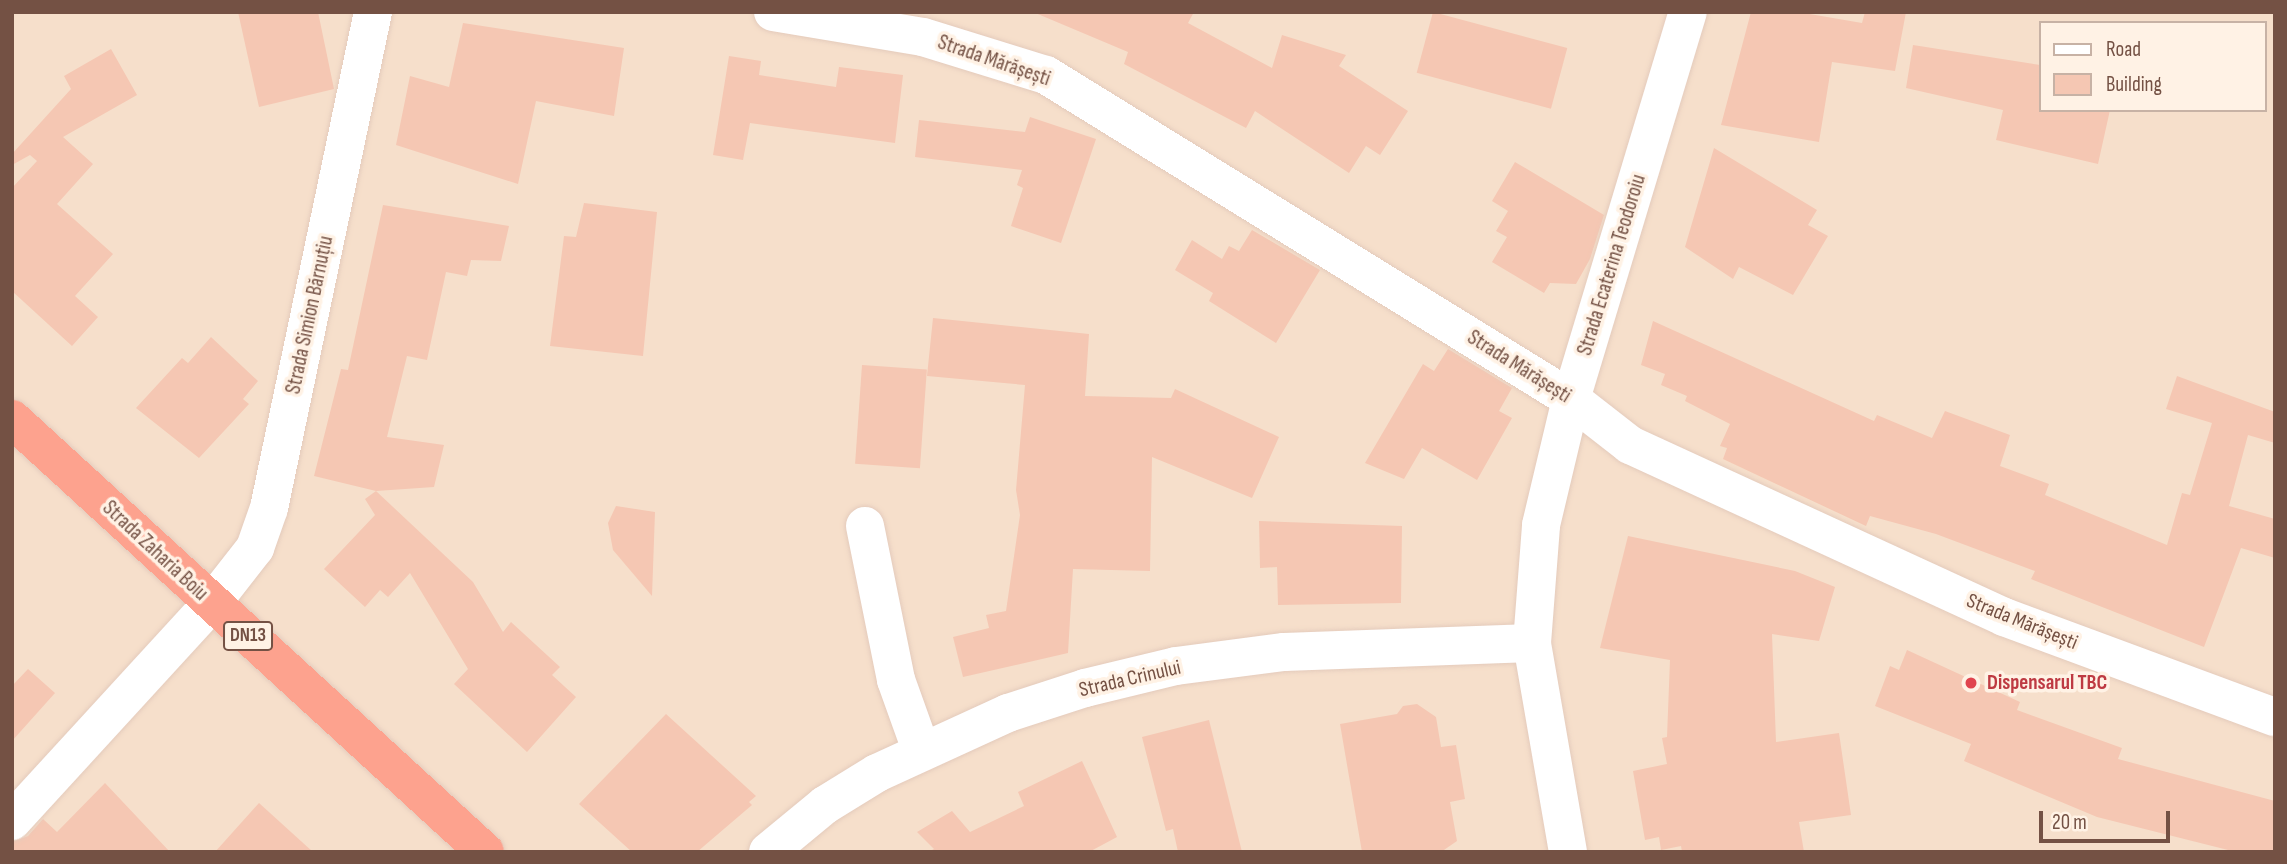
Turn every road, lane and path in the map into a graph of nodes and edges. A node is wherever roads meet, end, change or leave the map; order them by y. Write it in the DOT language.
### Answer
graph roads {
  1 [pos="373,12"];
  2 [pos="773,12"];
  3 [pos="1688,12"];
  4 [pos="1572,399"];
  5 [pos="12,419"];
  6 [pos="865,526"];
  7 [pos="212,603"];
  8 [pos="1532,643"];
  9 [pos="2275,717"];
  10 [pos="922,750"];
  11 [pos="12,821"];
  12 [pos="485,852"];
  13 [pos="768,852"];
  14 [pos="1568,852"];
  1 -- 7 [label="street, Strada Simion Bărnuțiu"];
  2 -- 4 [label="street, Strada Mărășești"];
  3 -- 4 [label="street, Strada Ecaterina Teodoroiu"];
  4 -- 8 [label="street, Strada Ecaterina Teodoroiu"];
  4 -- 9 [label="street, Strada Mărășești"];
  5 -- 7 [label="highway, Strada Zaharia Boiu / DN13"];
  6 -- 10 [label="street"];
  7 -- 11 [label="street, Strada Simion Bărnuțiu"];
  7 -- 12 [label="highway, Strada Zaharia Boiu / DN13"];
  8 -- 10 [label="street, Strada Crinului"];
  8 -- 14 [label="street, Strada Ecaterina Teodoroiu"];
  10 -- 13 [label="street, Strada Crinului"];
}
